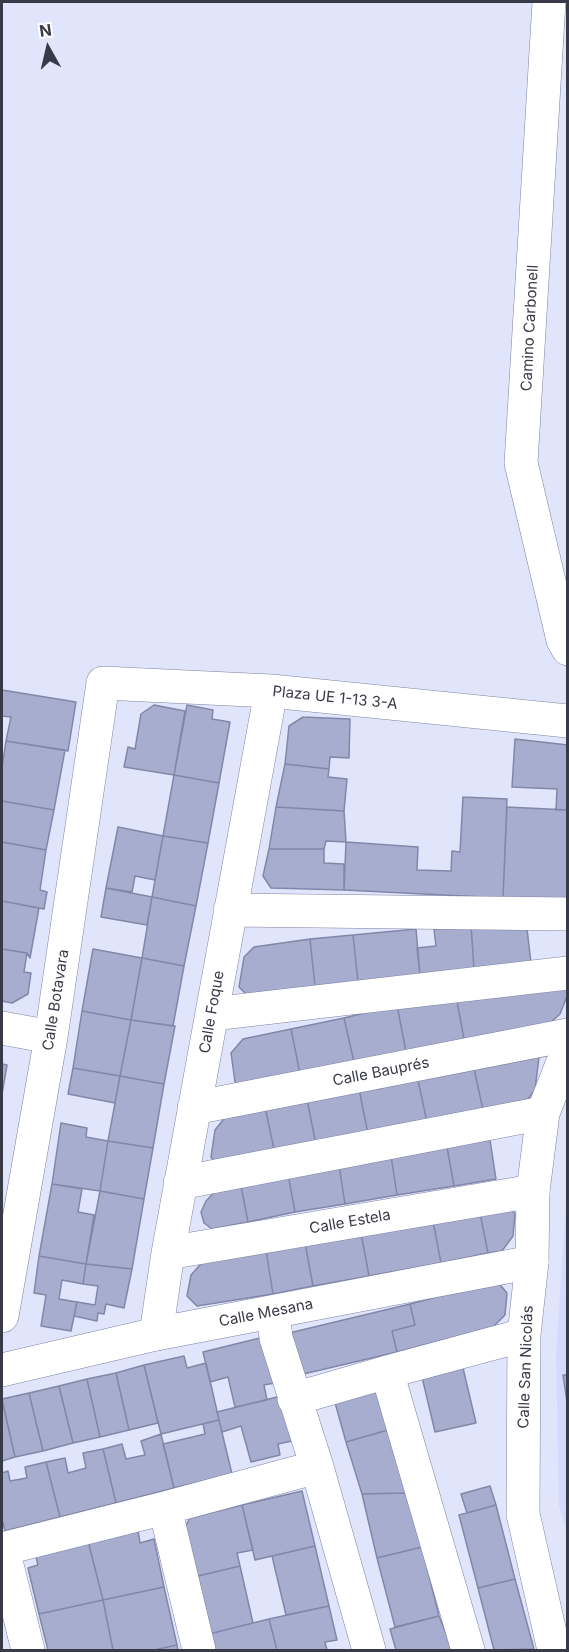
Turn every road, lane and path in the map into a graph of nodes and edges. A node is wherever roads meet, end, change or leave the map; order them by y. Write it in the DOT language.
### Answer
graph roads {
  1 [pos="549,2"];
  2 [pos="567,649"];
  3 [pos="103,683"];
  4 [pos="271,692"];
  5 [pos="567,721"];
  6 [pos="230,910"];
  7 [pos="567,914"];
  8 [pos="567,973"];
  9 [pos="212,1014"];
  10 [pos="2,1028"];
  11 [pos="567,1035"];
  12 [pos="51,1037"];
  13 [pos="567,1049"];
  14 [pos="194,1108"];
  15 [pos="543,1113"];
  16 [pos="180,1183"];
  17 [pos="532,1191"];
  18 [pos="168,1253"];
  19 [pos="532,1262"];
  20 [pos="273,1312"];
  21 [pos="2,1316"];
  22 [pos="156,1334"];
  23 [pos="524,1335"];
  24 [pos="2,1370"];
  25 [pos="387,1371"];
  26 [pos="294,1399"];
  27 [pos="317,1467"];
  28 [pos="165,1508"];
  29 [pos="2,1549"];
  30 [pos="28,1650"];
  31 [pos="199,1650"];
  32 [pos="369,1650"];
  33 [pos="468,1650"];
  34 [pos="554,1650"];
  1 -- 2 [label="street, Camino Carbonell"];
  3 -- 4 [label="street, Plaza UE 1-13 3-A"];
  3 -- 12 [label="street, Calle Botavara"];
  4 -- 5 [label="street, Plaza UE 1-13 3-A"];
  4 -- 6 [label="street, Calle Foque"];
  6 -- 7 [label="street"];
  6 -- 9 [label="street, Calle Foque"];
  8 -- 9 [label="street"];
  9 -- 14 [label="street, Calle Foque"];
  10 -- 12 [label="street"];
  11 -- 14 [label="street, Calle Bauprés"];
  12 -- 21 [label="street, Calle Botavara"];
  13 -- 15 [label="street, Calle San Nicolás"];
  14 -- 16 [label="street, Calle Foque"];
  15 -- 16 [label="street"];
  15 -- 17 [label="street, Calle San Nicolás"];
  16 -- 18 [label="street, Calle Foque"];
  17 -- 18 [label="street, Calle Estela"];
  17 -- 19 [label="street, Calle San Nicolás"];
  18 -- 22 [label="street, Calle Foque"];
  19 -- 20 [label="street, Calle Mesana"];
  19 -- 23 [label="street, Calle San Nicolás"];
  20 -- 22 [label="street, Calle Mesana"];
  20 -- 26 [label="street"];
  22 -- 24 [label="street, Calle Mesana"];
  23 -- 25 [label="street"];
  23 -- 34 [label="street, Calle San Nicolás"];
  25 -- 26 [label="street"];
  25 -- 33 [label="street"];
  26 -- 27 [label="street"];
  27 -- 28 [label="street"];
  27 -- 32 [label="street"];
  28 -- 29 [label="street"];
  28 -- 31 [label="street"];
  29 -- 30 [label="street"];
}
